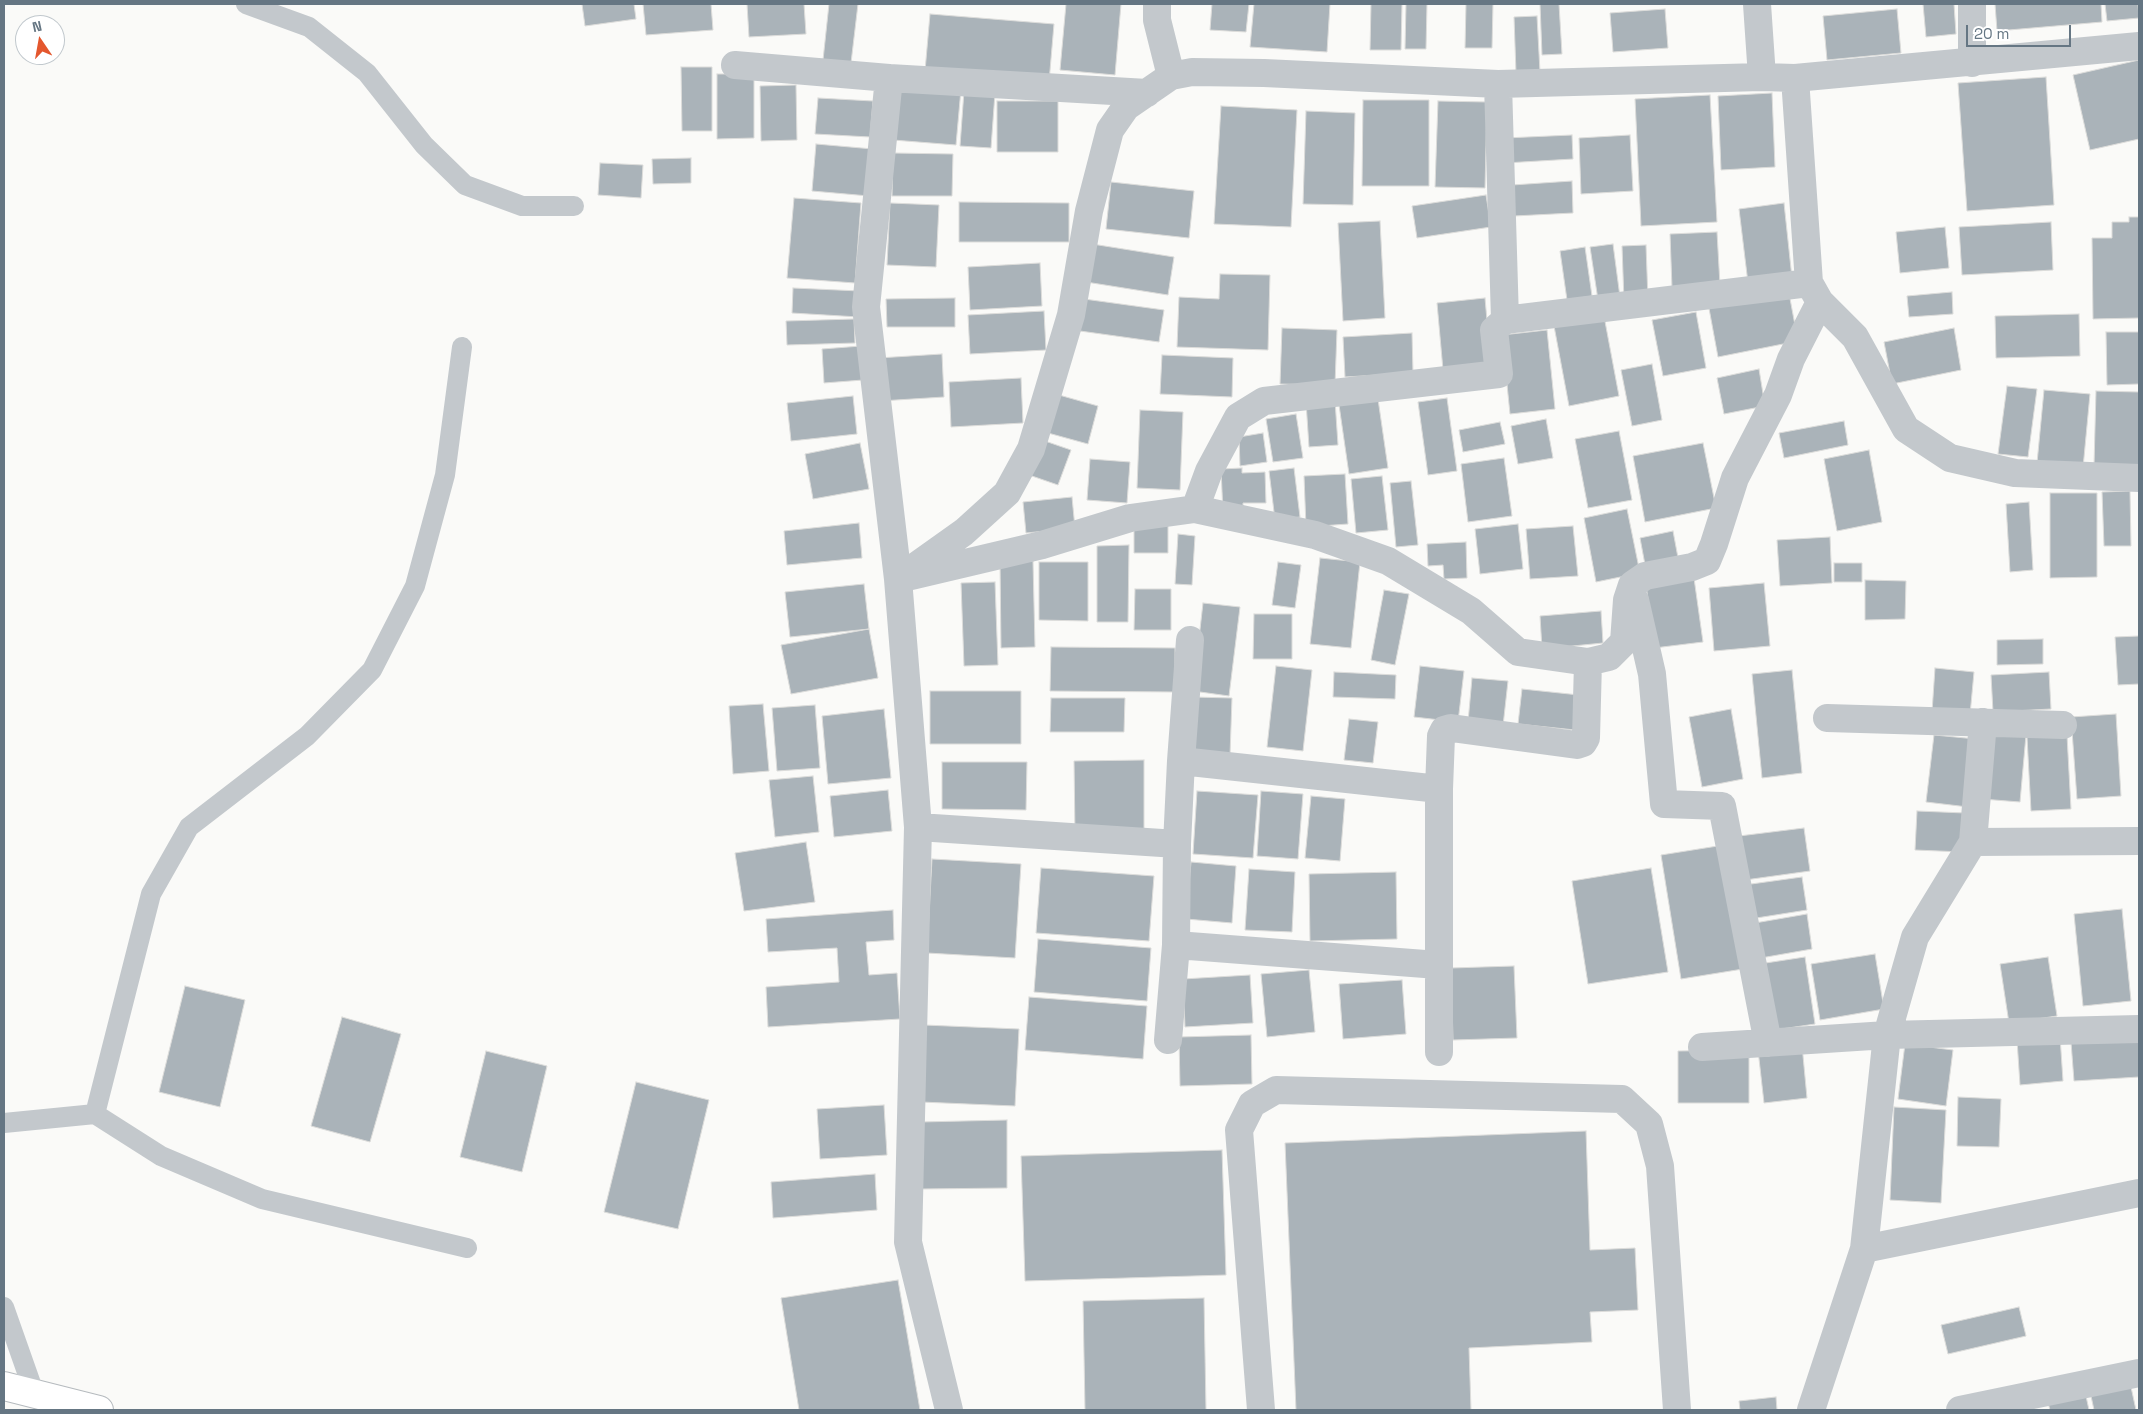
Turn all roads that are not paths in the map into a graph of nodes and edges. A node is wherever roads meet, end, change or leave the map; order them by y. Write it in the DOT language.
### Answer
graph roads {
  1 [pos="246,4"];
  2 [pos="1157,4"];
  3 [pos="1756,4"];
  4 [pos="1972,4"];
  5 [pos="2139,46"];
  6 [pos="1972,63"];
  7 [pos="735,65"];
  8 [pos="1170,76"];
  9 [pos="1762,76"];
  10 [pos="889,78"];
  11 [pos="1795,78"];
  12 [pos="1498,84"];
  13 [pos="1147,93"];
  14 [pos="574,206"];
  15 [pos="1814,292"];
  16 [pos="1504,320"];
  17 [pos="462,347"];
  18 [pos="2139,478"];
  19 [pos="1195,509"];
  20 [pos="898,579"];
  21 [pos="1632,586"];
  22 [pos="1190,640"];
  23 [pos="1588,662"];
  24 [pos="1827,718"];
  25 [pos="1983,722"];
  26 [pos="2063,725"];
  27 [pos="1181,762"];
  28 [pos="1439,790"];
  29 [pos="918,827"];
  30 [pos="2139,841"];
  31 [pos="1973,842"];
  32 [pos="1177,844"];
  33 [pos="1176,945"];
  34 [pos="1438,965"];
  35 [pos="2139,1029"];
  36 [pos="1886,1035"];
  37 [pos="1168,1040"];
  38 [pos="1768,1043"];
  39 [pos="1702,1047"];
  40 [pos="1439,1052"];
  41 [pos="95,1114"];
  42 [pos="4,1123"];
  43 [pos="2139,1193"];
  44 [pos="467,1248"];
  45 [pos="1864,1250"];
  46 [pos="4,1307"];
  47 [pos="2139,1373"];
  48 [pos="4,1386"];
  49 [pos="35,1395"];
  50 [pos="100,1410"];
  51 [pos="949,1410"];
  52 [pos="1261,1410"];
  53 [pos="1676,1410"];
  54 [pos="1812,1410"];
  55 [pos="1960,1410"];
  1 -- 14 [label="lane"];
  2 -- 8 [label="street"];
  3 -- 9 [label="street"];
  4 -- 6 [label="street"];
  5 -- 6 [label="street"];
  6 -- 11 [label="street"];
  7 -- 10 [label="street"];
  8 -- 12 [label="street"];
  8 -- 13 [label="street"];
  9 -- 11 [label="street"];
  9 -- 12 [label="street"];
  10 -- 13 [label="street"];
  10 -- 20 [label="street"];
  11 -- 15 [label="street"];
  12 -- 16 [label="street"];
  13 -- 20 [label="street"];
  15 -- 16 [label="street"];
  15 -- 18 [label="street"];
  15 -- 21 [label="street"];
  16 -- 19 [label="street"];
  17 -- 41 [label="lane"];
  19 -- 20 [label="street"];
  19 -- 23 [label="street"];
  20 -- 29 [label="street"];
  21 -- 23 [label="street"];
  21 -- 38 [label="street"];
  22 -- 27 [label="street"];
  23 -- 28 [label="street"];
  24 -- 25 [label="street"];
  25 -- 26 [label="street"];
  25 -- 31 [label="street"];
  27 -- 28 [label="street"];
  27 -- 32 [label="street"];
  28 -- 34 [label="street"];
  29 -- 32 [label="street"];
  29 -- 51 [label="street"];
  30 -- 31 [label="street"];
  31 -- 36 [label="street"];
  32 -- 33 [label="street"];
  33 -- 34 [label="street"];
  33 -- 37 [label="street"];
  34 -- 40 [label="street"];
  35 -- 36 [label="street"];
  36 -- 38 [label="street"];
  36 -- 45 [label="street"];
  38 -- 39 [label="street"];
  41 -- 42 [label="lane"];
  41 -- 44 [label="lane"];
  43 -- 45 [label="street"];
  45 -- 54 [label="street"];
  46 -- 49 [label="lane"];
  47 -- 55 [label="street"];
  48 -- 49 [label="main road"];
  49 -- 50 [label="main road"];
  52 -- 53 [label="street"];
}
